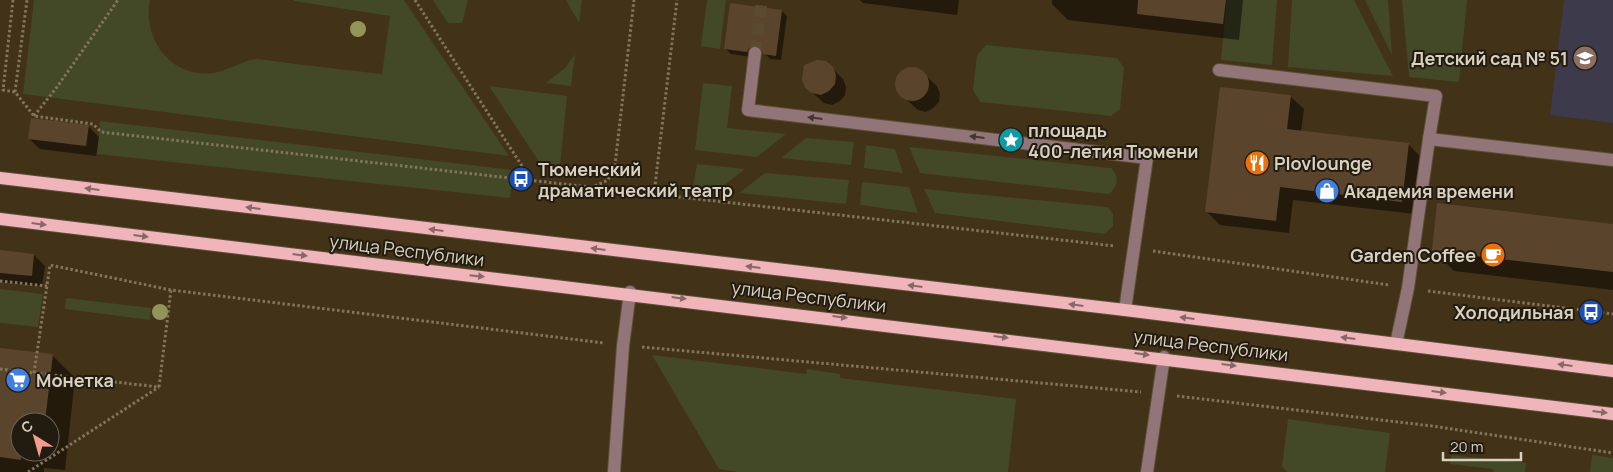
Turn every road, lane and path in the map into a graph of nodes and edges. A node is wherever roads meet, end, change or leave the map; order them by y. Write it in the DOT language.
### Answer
graph roads {
  1 [pos="13,0"];
  2 [pos="27,0"];
  3 [pos="118,0"];
  4 [pos="415,0"];
  5 [pos="634,0"];
  6 [pos="677,0"];
  7 [pos="755,53"];
  8 [pos="1219,70"];
  9 [pos="15,92"];
  10 [pos="34,116"];
  11 [pos="1429,140"];
  12 [pos="1613,160"];
  13 [pos="0,178"];
  14 [pos="532,180"];
  15 [pos="593,187"];
  16 [pos="654,194"];
  17 [pos="0,219"];
  18 [pos="1135,248"];
  19 [pos="0,280"];
  20 [pos="47,286"];
  21 [pos="1408,288"];
  22 [pos="171,290"];
  23 [pos="630,292"];
  24 [pos="1125,310"];
  25 [pos="1613,314"];
  26 [pos="1396,344"];
  27 [pos="624,346"];
  28 [pos="1164,357"];
  29 [pos="0,369"];
  30 [pos="1613,371"];
  31 [pos="34,373"];
  32 [pos="159,387"];
  33 [pos="1157,393"];
  34 [pos="1613,414"];
  35 [pos="1613,452"];
  36 [pos="28,472"];
  37 [pos="614,472"];
  38 [pos="1148,472"];
  1 -- 9 [label="path"];
  2 -- 9 [label="path"];
  3 -- 10 [label="path"];
  4 -- 14 [label="path"];
  5 -- 15 [label="path"];
  6 -- 16 [label="path"];
  18 -- 7 [label="street, one-way"];
  8 -- 11 [label="street"];
  9 -- 10 [label="path"];
  10 -- 14 [label="path"];
  11 -- 12 [label="street"];
  11 -- 21 [label="street"];
  24 -- 13 [label="main road, улица Республики, one-way"];
  14 -- 15 [label="path"];
  15 -- 16 [label="path"];
  16 -- 18 [label="path"];
  17 -- 23 [label="main road, улица Республики, one-way"];
  18 -- 21 [label="path"];
  18 -- 24 [label="street"];
  19 -- 20 [label="path"];
  20 -- 22 [label="path"];
  20 -- 31 [label="path"];
  21 -- 25 [label="path"];
  21 -- 26 [label="street"];
  22 -- 27 [label="path"];
  22 -- 32 [label="path"];
  23 -- 27 [label="street"];
  23 -- 28 [label="main road, улица Республики, one-way"];
  26 -- 24 [label="main road, улица Республики, one-way"];
  30 -- 26 [label="main road, улица Республики, one-way"];
  27 -- 33 [label="path"];
  27 -- 37 [label="street"];
  28 -- 33 [label="street"];
  28 -- 34 [label="main road, улица Республики, one-way"];
  29 -- 31 [label="path"];
  31 -- 32 [label="path"];
  32 -- 36 [label="path"];
  33 -- 35 [label="path"];
  33 -- 38 [label="street"];
}
